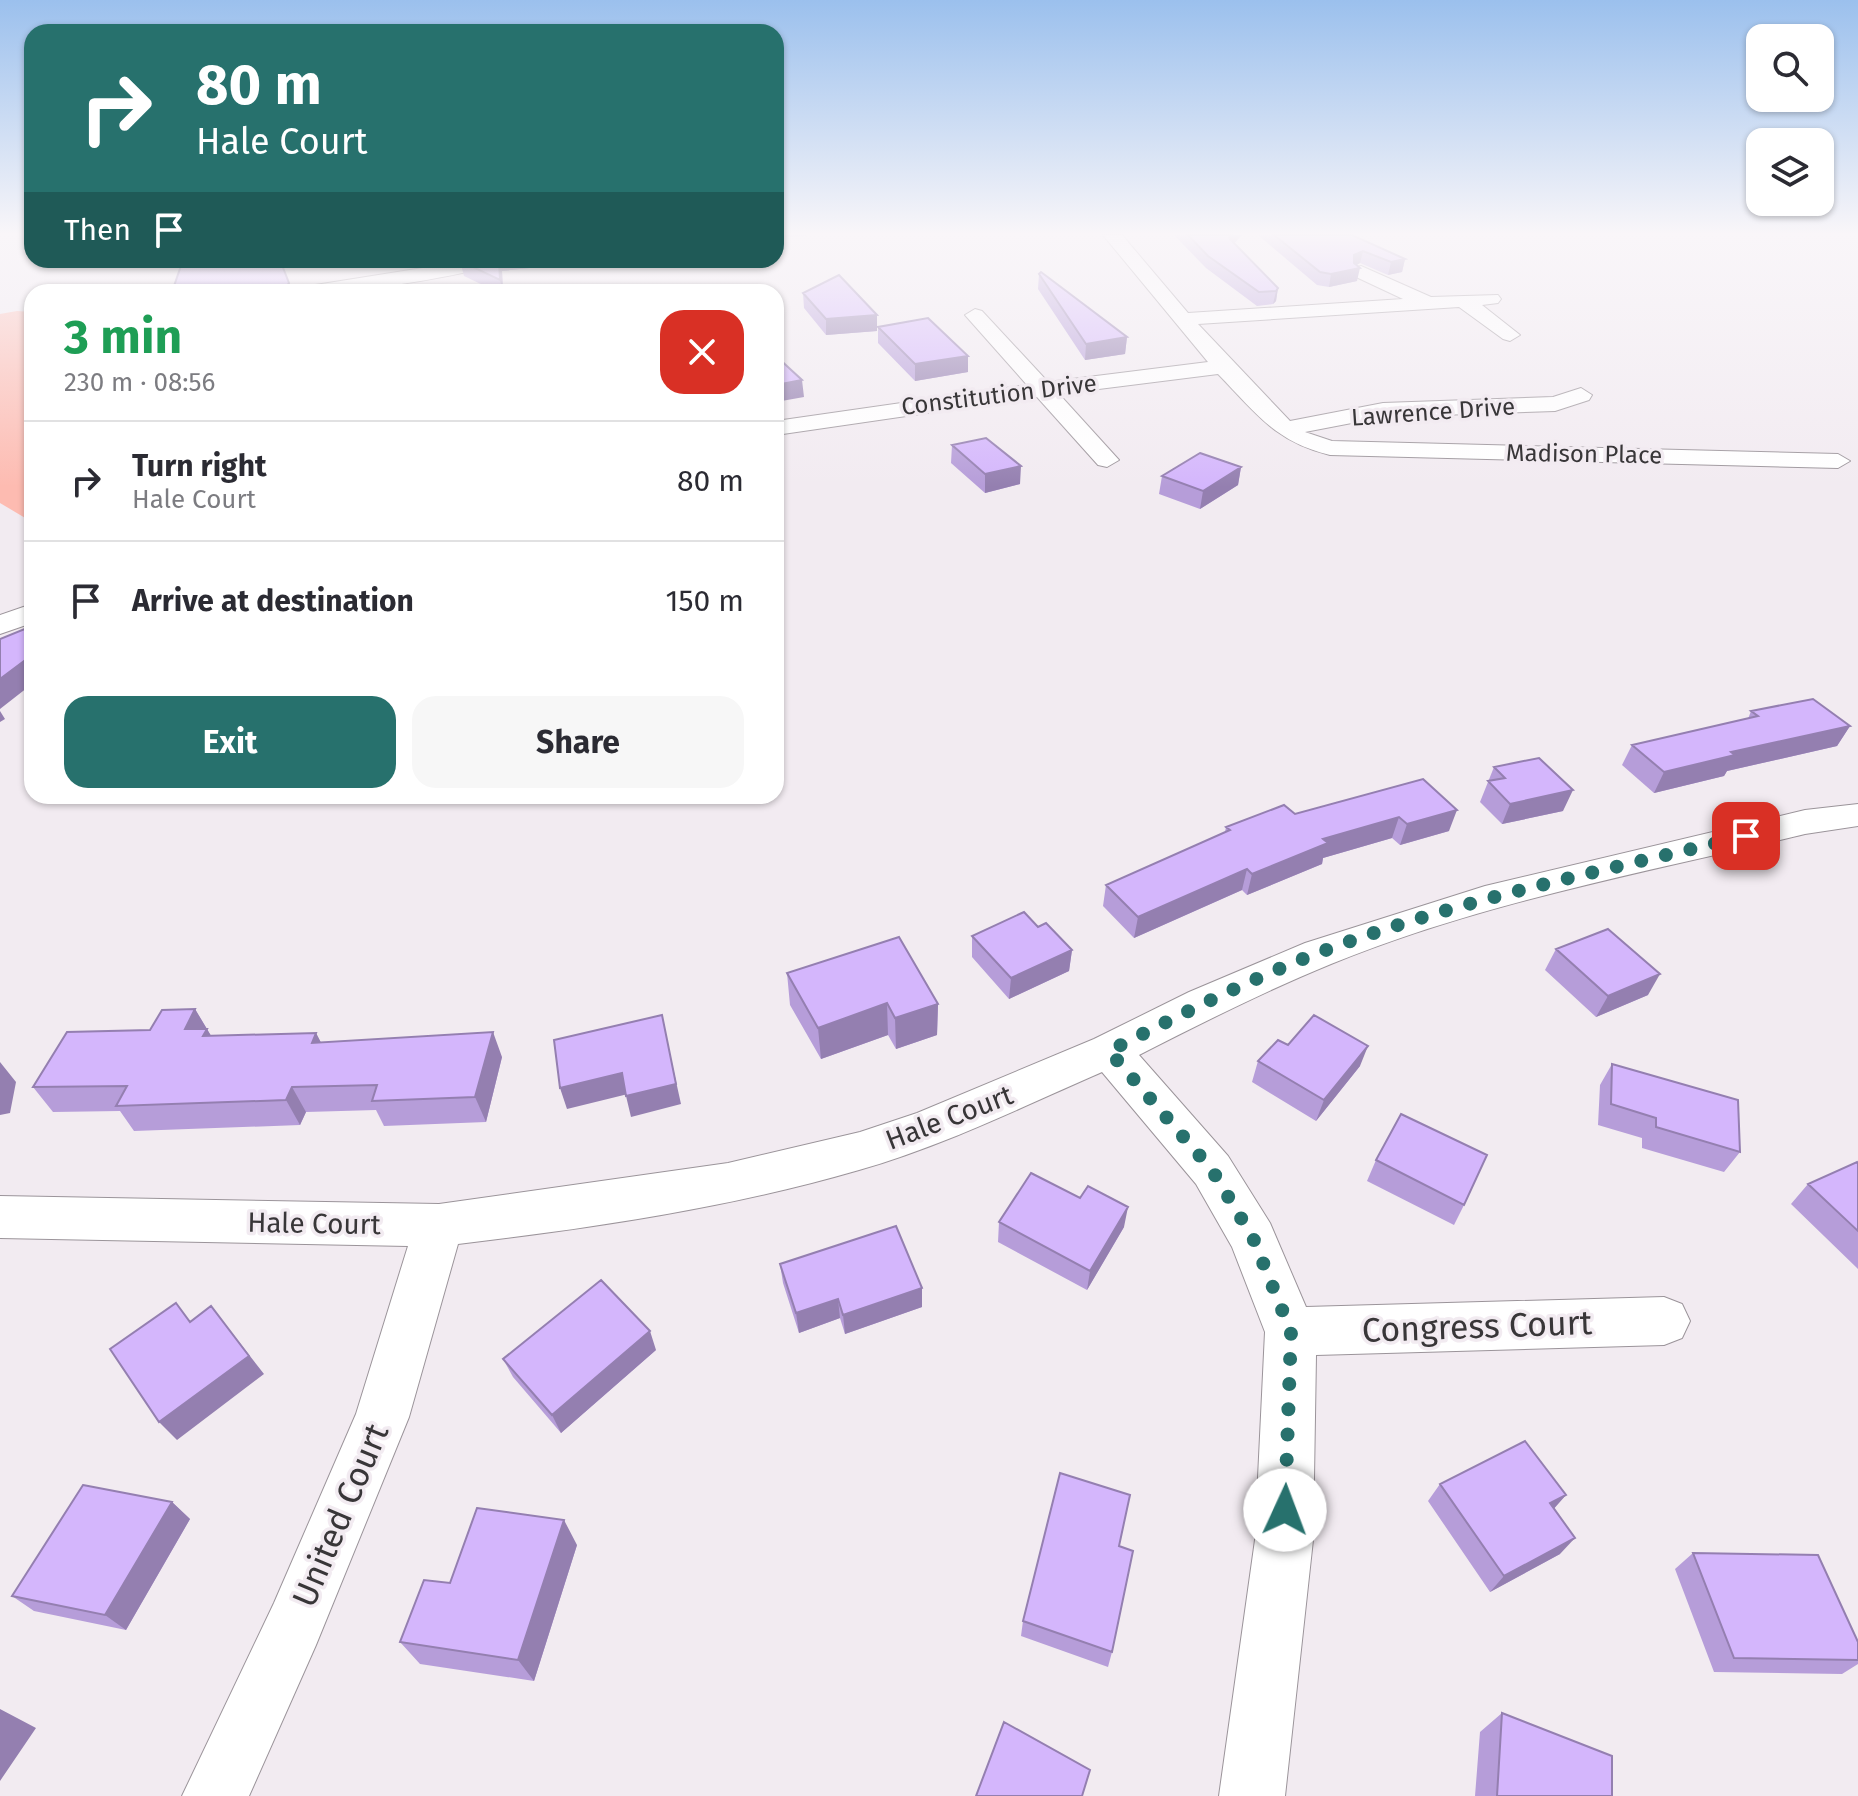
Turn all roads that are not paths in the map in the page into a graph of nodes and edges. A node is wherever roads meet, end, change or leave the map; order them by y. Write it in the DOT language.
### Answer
graph roads {
  1 [pos="979,319"];
  2 [pos="1182,319"];
  3 [pos="1185,319"];
  4 [pos="1300,319"];
  5 [pos="1488,319"];
  6 [pos="1312,331"];
  7 [pos="1510,335"];
  8 [pos="1223,367"];
  9 [pos="1043,388"];
  10 [pos="1581,395"];
  11 [pos="784,427"];
  12 [pos="1285,429"];
  13 [pos="1107,460"];
  14 [pos="1838,461"];
  15 [pos="24,616"];
  16 [pos="0,625"];
  17 [pos="1858,815"];
  18 [pos="1109,1051"];
  19 [pos="0,1217"];
  20 [pos="439,1225"];
  21 [pos="1664,1321"];
  22 [pos="1291,1332"];
  23 [pos="215,1796"];
  24 [pos="1252,1796"];
  1 -- 9 [label="street"];
  2 -- 3 [label="street"];
  2 -- 8 [label="street"];
  4 -- 6 [label="street"];
  5 -- 7 [label="street"];
  8 -- 9 [label="street, Constitution Drive"];
  8 -- 12 [label="street"];
  9 -- 11 [label="street, Constitution Drive"];
  9 -- 13 [label="street"];
  10 -- 12 [label="street, Lawrence Drive"];
  12 -- 14 [label="street, Madison Place"];
  15 -- 16 [label="street"];
  17 -- 18 [label="street, Hale Court"];
  18 -- 20 [label="street, Hale Court"];
  18 -- 22 [label="street"];
  19 -- 20 [label="street, Hale Court"];
  20 -- 23 [label="street, United Court"];
  21 -- 22 [label="street, Congress Court"];
  22 -- 24 [label="street"];
}
